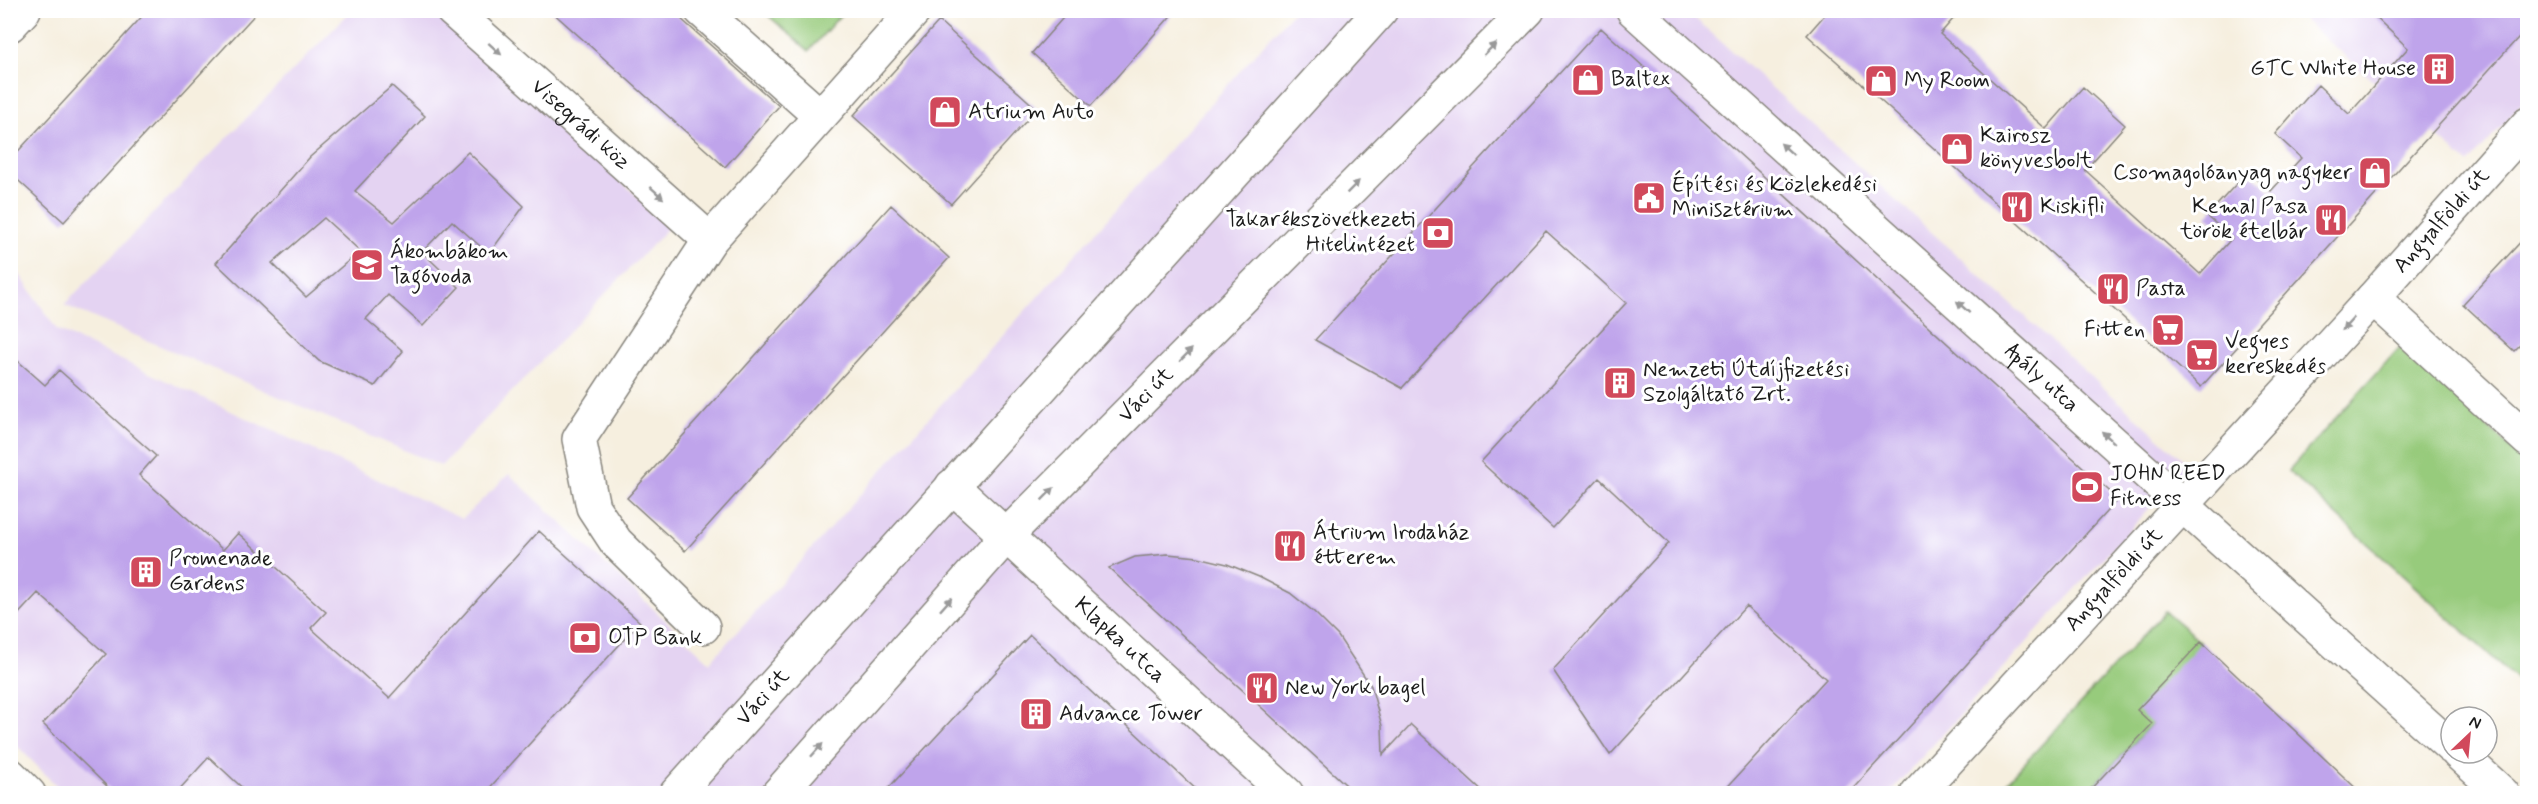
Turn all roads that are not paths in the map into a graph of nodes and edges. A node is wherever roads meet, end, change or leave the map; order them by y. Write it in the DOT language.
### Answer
graph roads {
  1 [pos="24,10"];
  2 [pos="452,10"];
  3 [pos="701,10"];
  4 [pos="915,10"];
  5 [pos="1381,10"];
  6 [pos="1528,10"];
  7 [pos="1633,10"];
  8 [pos="10,25"];
  9 [pos="820,116"];
  10 [pos="2528,124"];
  11 [pos="710,240"];
  12 [pos="2373,298"];
  13 [pos="2528,440"];
  14 [pos="952,486"];
  15 [pos="2183,504"];
  16 [pos="1007,535"];
  17 [pos="703,627"];
  18 [pos="2439,736"];
  19 [pos="2471,765"];
  20 [pos="10,775"];
  21 [pos="29,794"];
  22 [pos="676,794"];
  23 [pos="778,794"];
  24 [pos="1287,794"];
  25 [pos="1917,794"];
  26 [pos="2503,794"];
  1 -- 8 [label="street"];
  2 -- 11 [label="street, Visegrádi köz, one-way"];
  3 -- 9 [label="street"];
  4 -- 9 [label="street"];
  5 -- 14 [label="street, Váci út"];
  16 -- 6 [label="street, Váci út, one-way"];
  15 -- 7 [label="street, Apály utca, one-way"];
  9 -- 11 [label="street"];
  10 -- 12 [label="street, Angyalföldi út"];
  11 -- 17 [label="street"];
  12 -- 13 [label="street"];
  12 -- 15 [label="street, Angyalföldi út, one-way"];
  14 -- 16 [label="street, Klapka utca"];
  14 -- 22 [label="street, Váci út"];
  15 -- 18 [label="street, Apály utca"];
  15 -- 25 [label="street, Angyalföldi út"];
  23 -- 16 [label="street, Váci út, one-way"];
  16 -- 24 [label="street, Klapka utca"];
  19 -- 26 [label="street"];
  20 -- 21 [label="street"];
}
